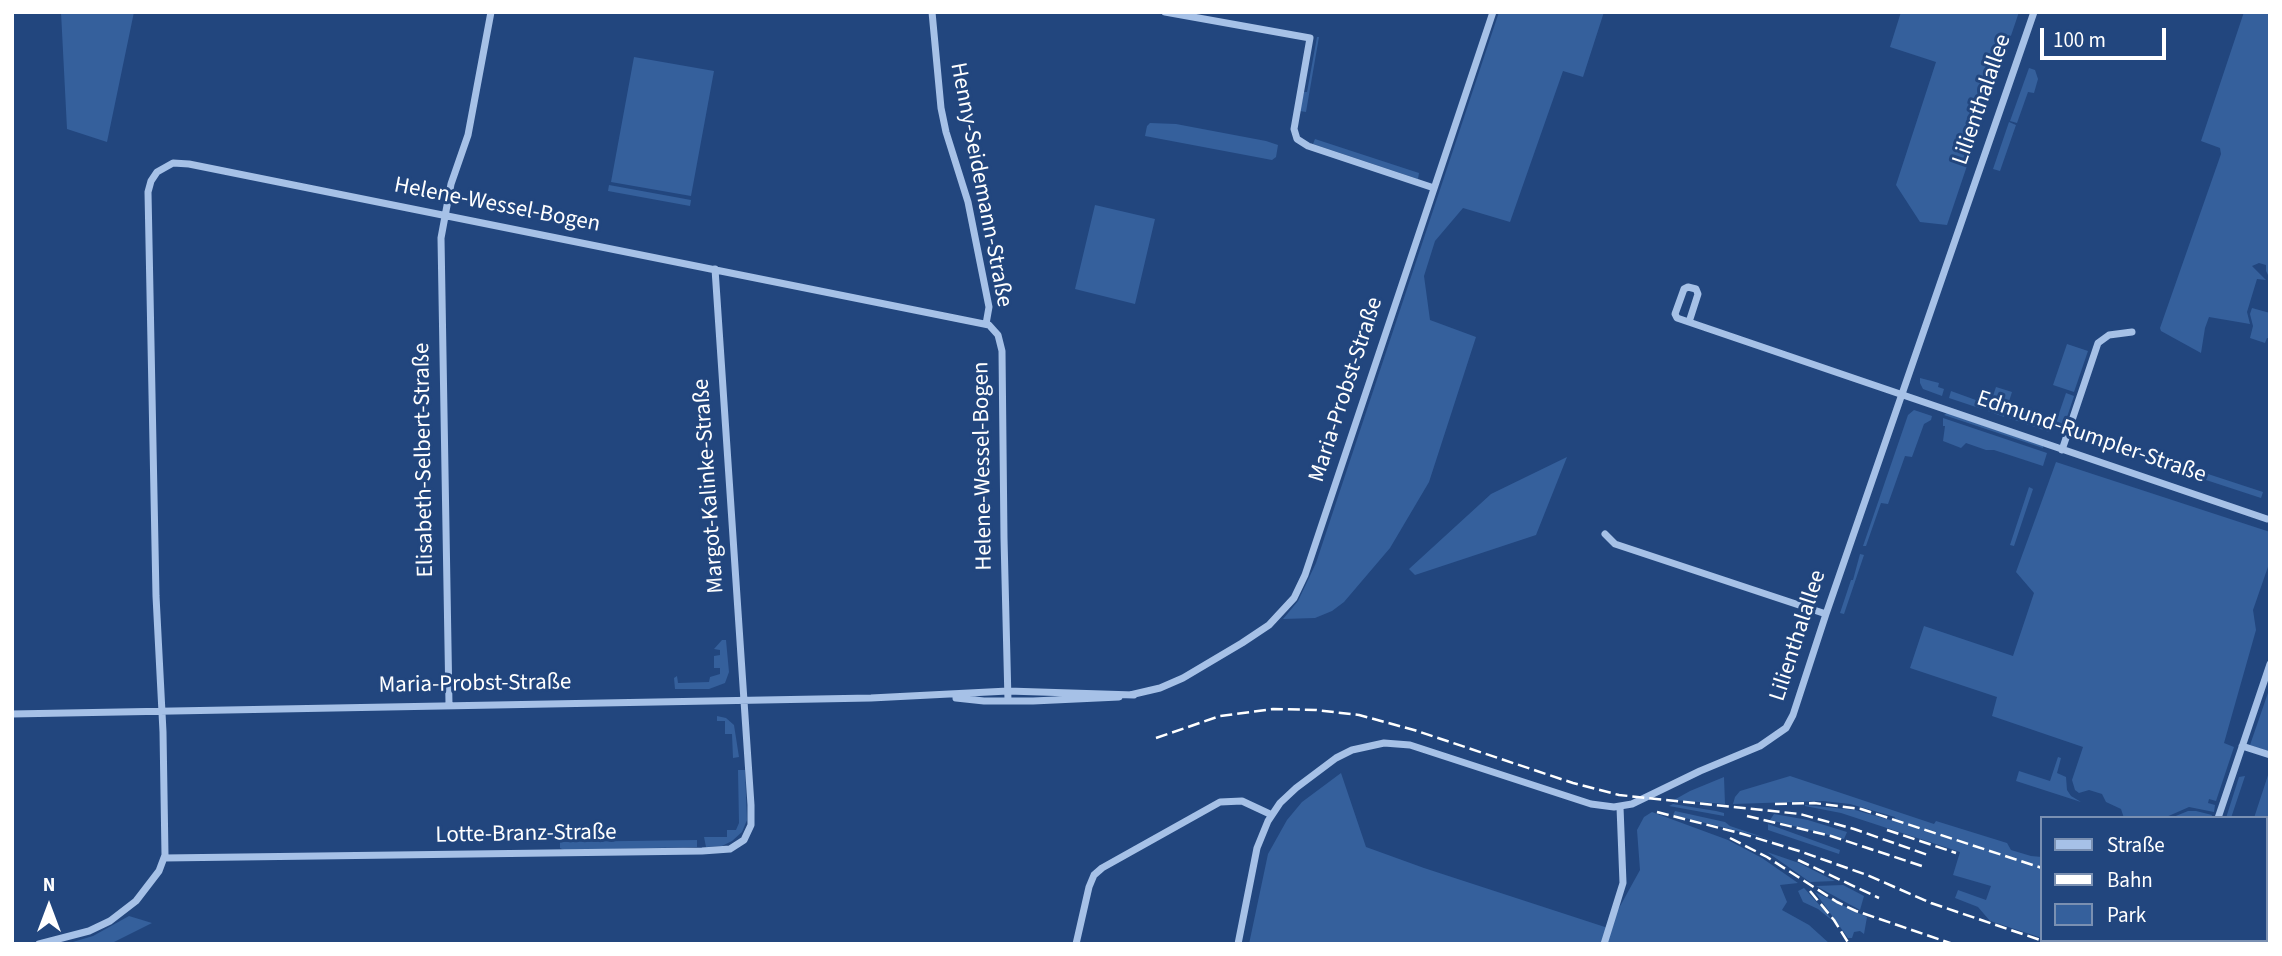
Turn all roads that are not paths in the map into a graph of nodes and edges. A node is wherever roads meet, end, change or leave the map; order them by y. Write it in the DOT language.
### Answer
graph roads {
  1 [pos="492,12"];
  2 [pos="932,12"];
  3 [pos="1165,12"];
  4 [pos="1493,12"];
  5 [pos="2034,12"];
  6 [pos="1434,188"];
  7 [pos="444,215"];
  8 [pos="715,269"];
  9 [pos="1689,322"];
  10 [pos="986,324"];
  11 [pos="2132,332"];
  12 [pos="1903,394"];
  13 [pos="2062,450"];
  14 [pos="2267,519"];
  15 [pos="1605,534"];
  16 [pos="1826,614"];
  17 [pos="2270,664"];
  18 [pos="1008,691"];
  19 [pos="1134,695"];
  20 [pos="938,696"];
  21 [pos="743,700"];
  22 [pos="1008,701"];
  23 [pos="449,704"];
  24 [pos="161,711"];
  25 [pos="12,713"];
  26 [pos="2242,746"];
  27 [pos="2270,755"];
  28 [pos="1619,807"];
  29 [pos="1272,815"];
  30 [pos="2219,816"];
  31 [pos="164,858"];
  32 [pos="39,944"];
  33 [pos="1076,944"];
  34 [pos="1238,944"];
  35 [pos="1604,944"];
  1 -- 7 [label="street, Elisabeth-Selbert-Straße"];
  2 -- 10 [label="street, Henny-Seidemann-Straße"];
  3 -- 6 [label="street"];
  4 -- 6 [label="street, Maria-Probst-Straße"];
  5 -- 12 [label="street, Lilienthalallee"];
  6 -- 19 [label="street, Maria-Probst-Straße"];
  7 -- 8 [label="street, Helene-Wessel-Bogen"];
  7 -- 23 [label="street, Elisabeth-Selbert-Straße"];
  7 -- 24 [label="street, Helene-Wessel-Bogen"];
  8 -- 10 [label="street, Helene-Wessel-Bogen"];
  8 -- 21 [label="street, Margot-Kalinke-Straße"];
  9 -- 9 [label="street, Edmund-Rumpler-Straße"];
  9 -- 12 [label="street, Edmund-Rumpler-Straße"];
  10 -- 18 [label="street, Helene-Wessel-Bogen"];
  11 -- 13 [label="street"];
  12 -- 13 [label="street, Edmund-Rumpler-Straße"];
  12 -- 16 [label="street, Lilienthalallee"];
  13 -- 14 [label="street, Edmund-Rumpler-Straße"];
  15 -- 16 [label="street"];
  16 -- 28 [label="street, Lilienthalallee"];
  17 -- 26 [label="street"];
  18 -- 19 [label="street, Maria-Probst-Straße"];
  18 -- 20 [label="street, Maria-Probst-Straße"];
  18 -- 22 [label="street, Helene-Wessel-Bogen"];
  19 -- 22 [label="street, Maria-Probst-Straße"];
  20 -- 21 [label="street, Maria-Probst-Straße"];
  20 -- 22 [label="street, Maria-Probst-Straße"];
  21 -- 23 [label="street, Maria-Probst-Straße"];
  21 -- 31 [label="street, Lotte-Branz-Straße"];
  23 -- 24 [label="street, Maria-Probst-Straße"];
  24 -- 25 [label="street, Maria-Probst-Straße"];
  24 -- 31 [label="street, Helene-Wessel-Bogen"];
  26 -- 27 [label="street"];
  26 -- 30 [label="street"];
  28 -- 29 [label="street, Lilienthalallee"];
  28 -- 35 [label="street"];
  29 -- 33 [label="street"];
  29 -- 34 [label="street, Lilienthalallee"];
  31 -- 32 [label="street"];
}
